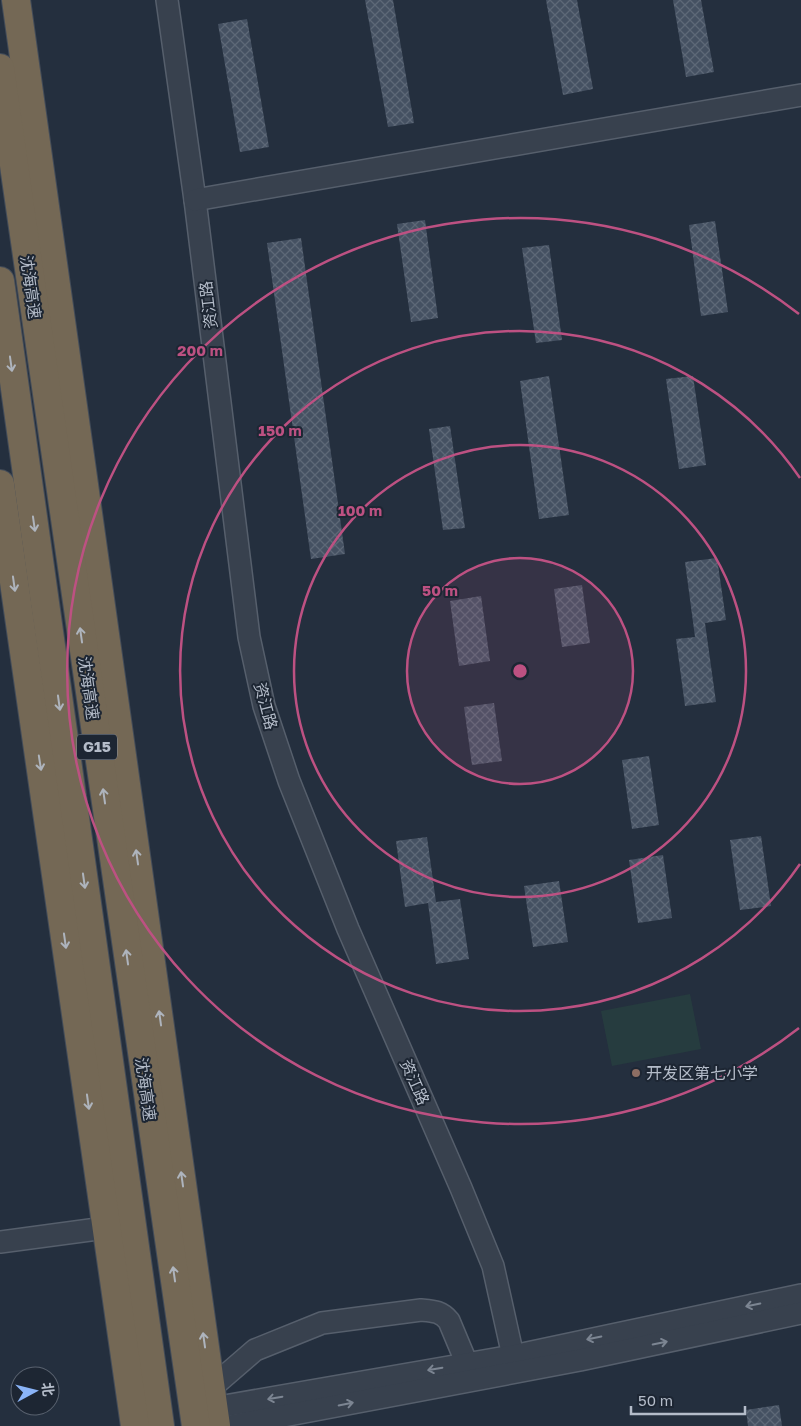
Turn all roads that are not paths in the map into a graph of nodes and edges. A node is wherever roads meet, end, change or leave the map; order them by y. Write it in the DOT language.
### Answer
graph roads {
  1 [pos="16,0"];
  2 [pos="166,0"];
  3 [pos="0,68"];
  4 [pos="801,95"];
  5 [pos="196,200"];
  6 [pos="0,280"];
  7 [pos="0,484"];
  8 [pos="106,1228"];
  9 [pos="0,1242"];
  10 [pos="801,1295"];
  11 [pos="801,1313"];
  12 [pos="516,1363"];
  13 [pos="467,1364"];
  14 [pos="213,1415"];
  15 [pos="135,1426"];
  16 [pos="160,1426"];
  14 -- 1 [label="highway, one-way"];
  2 -- 5 [label="street, 资江路"];
  14 -- 3 [label="highway, 沈海高速 / G15, one-way"];
  4 -- 5 [label="street"];
  5 -- 12 [label="street, 资江路"];
  6 -- 16 [label="highway, 沈海高速 / G15, one-way"];
  7 -- 8 [label="highway, one-way"];
  8 -- 9 [label="street"];
  8 -- 15 [label="highway"];
  10 -- 12 [label="street, one-way"];
  12 -- 11 [label="street, one-way"];
  12 -- 13 [label="street"];
  14 -- 12 [label="street, one-way"];
  13 -- 14 [label="street, one-way"];
  13 -- 14 [label="street"];
}
